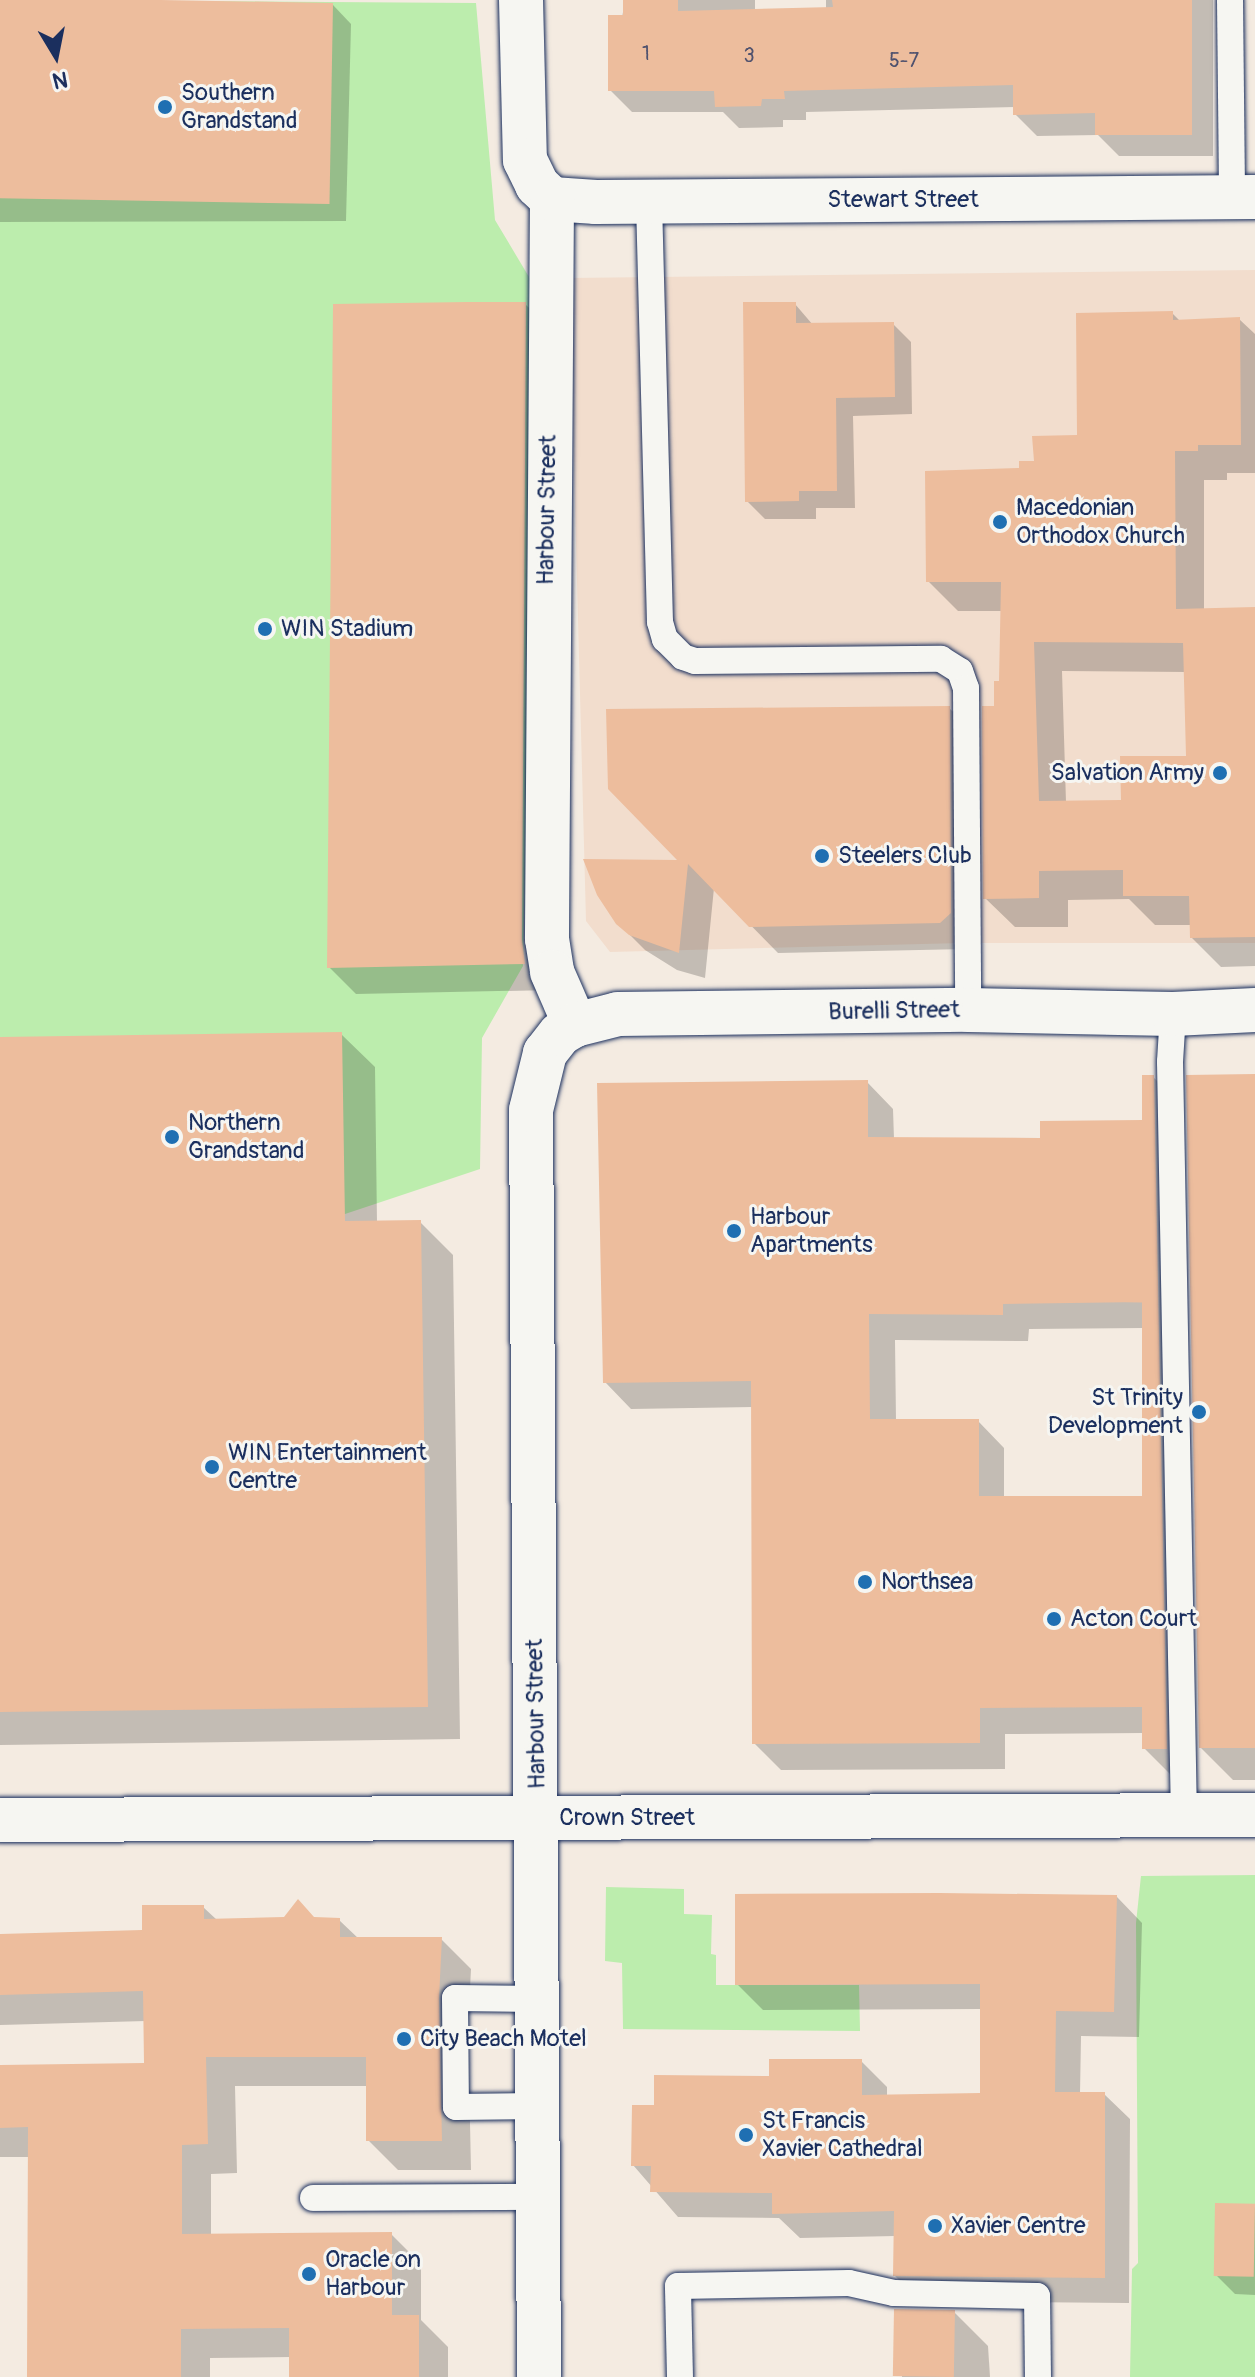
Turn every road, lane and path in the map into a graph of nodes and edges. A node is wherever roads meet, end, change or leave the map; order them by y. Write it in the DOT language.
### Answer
graph roads {
  1 [pos="521,0"];
  2 [pos="1230,0"];
  3 [pos="1244,197"];
  4 [pos="552,199"];
  5 [pos="649,202"];
  6 [pos="968,1010"];
  7 [pos="1255,1010"];
  8 [pos="1173,1014"];
  9 [pos="560,1039"];
  10 [pos="1255,1815"];
  11 [pos="1184,1816"];
  12 [pos="538,1818"];
  13 [pos="0,1820"];
  14 [pos="538,1999"];
  15 [pos="538,2106"];
  16 [pos="538,2197"];
  17 [pos="313,2198"];
  18 [pos="539,2377"];
  19 [pos="680,2377"];
  20 [pos="1038,2377"];
  1 -- 4 [label="street"];
  2 -- 3 [label="lane"];
  3 -- 5 [label="street, Stewart Street"];
  4 -- 5 [label="street, Stewart Street"];
  4 -- 9 [label="street, Harbour Street"];
  5 -- 6 [label="lane"];
  6 -- 8 [label="street, Burelli Street"];
  6 -- 9 [label="street, Burelli Street"];
  7 -- 8 [label="street, Burelli Street"];
  8 -- 11 [label="lane"];
  9 -- 12 [label="street, Harbour Street"];
  10 -- 11 [label="street, Crown Street"];
  11 -- 12 [label="street, Crown Street"];
  12 -- 13 [label="street, Crown Street"];
  12 -- 14 [label="street, Harbour Street"];
  14 -- 15 [label="street, Harbour Street"];
  14 -- 15 [label="lane"];
  15 -- 16 [label="street, Harbour Street"];
  16 -- 17 [label="lane"];
  16 -- 18 [label="street, Harbour Street"];
  19 -- 20 [label="lane"];
}
